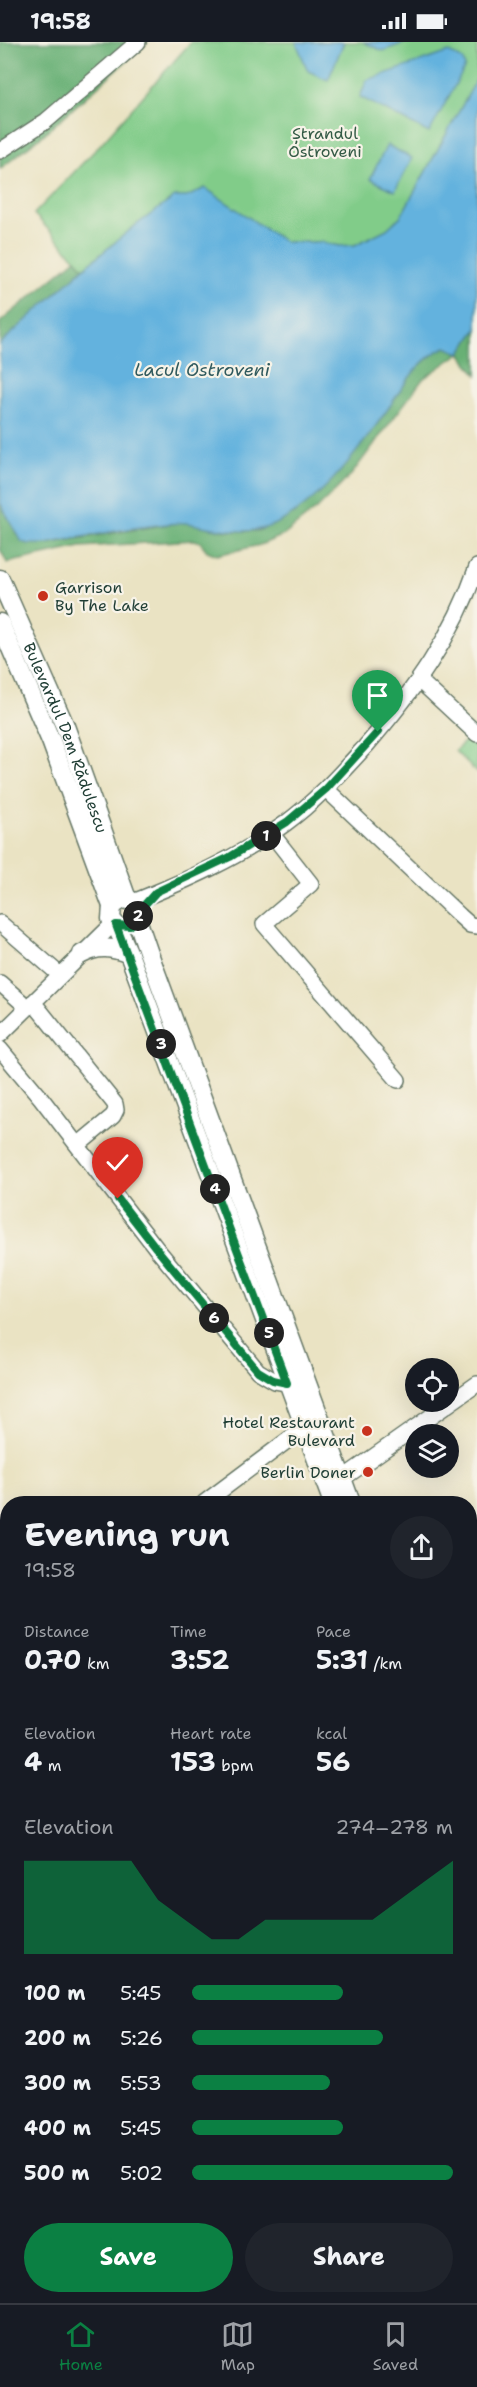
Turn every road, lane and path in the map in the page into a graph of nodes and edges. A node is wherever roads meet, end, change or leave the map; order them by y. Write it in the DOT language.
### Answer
graph roads {
  1 [pos="138,42"];
  2 [pos="0,151"];
  3 [pos="477,567"];
  4 [pos="0,579"];
  5 [pos="470,603"];
  6 [pos="0,622"];
  7 [pos="420,681"];
  8 [pos="477,734"];
  9 [pos="326,789"];
  10 [pos="271,833"];
  11 [pos="125,912"];
  12 [pos="0,923"];
  13 [pos="477,926"];
  14 [pos="82,954"];
  15 [pos="129,954"];
  16 [pos="60,975"];
  17 [pos="0,983"];
  18 [pos="30,1005"];
  19 [pos="0,1035"];
  20 [pos="0,1049"];
  21 [pos="398,1080"];
  22 [pos="78,1145"];
  23 [pos="287,1383"];
  24 [pos="477,1384"];
  25 [pos="304,1428"];
  26 [pos="342,1479"];
  27 [pos="213,1496"];
  28 [pos="330,1496"];
  29 [pos="348,1496"];
  1 -- 2 [label="street"];
  3 -- 5 [label="street"];
  4 -- 11 [label="main road, Bulevardul Dem Rădulescu"];
  5 -- 7 [label="street"];
  6 -- 11 [label="main road, Bulevardul Dem Rădulescu"];
  7 -- 8 [label="street"];
  7 -- 9 [label="street"];
  9 -- 10 [label="street"];
  9 -- 13 [label="street"];
  10 -- 11 [label="street"];
  10 -- 21 [label="street"];
  11 -- 14 [label="street"];
  11 -- 15 [label="main road, Bulevardul Dem Rădulescu"];
  11 -- 26 [label="main road, Bulevardul Dem Rădulescu"];
  12 -- 16 [label="street"];
  14 -- 15 [label="main road"];
  14 -- 16 [label="street"];
  15 -- 23 [label="main road, Bulevardul Dem Rădulescu"];
  16 -- 18 [label="street"];
  17 -- 18 [label="street"];
  18 -- 19 [label="street"];
  18 -- 22 [label="street"];
  20 -- 22 [label="street"];
  22 -- 23 [label="street"];
  23 -- 25 [label="main road, Bulevardul Dem Rădulescu"];
  24 -- 26 [label="street"];
  25 -- 27 [label="street"];
  25 -- 28 [label="main road, Bulevardul Dem Rădulescu"];
  26 -- 29 [label="main road, Bulevardul Dem Rădulescu"];
}
